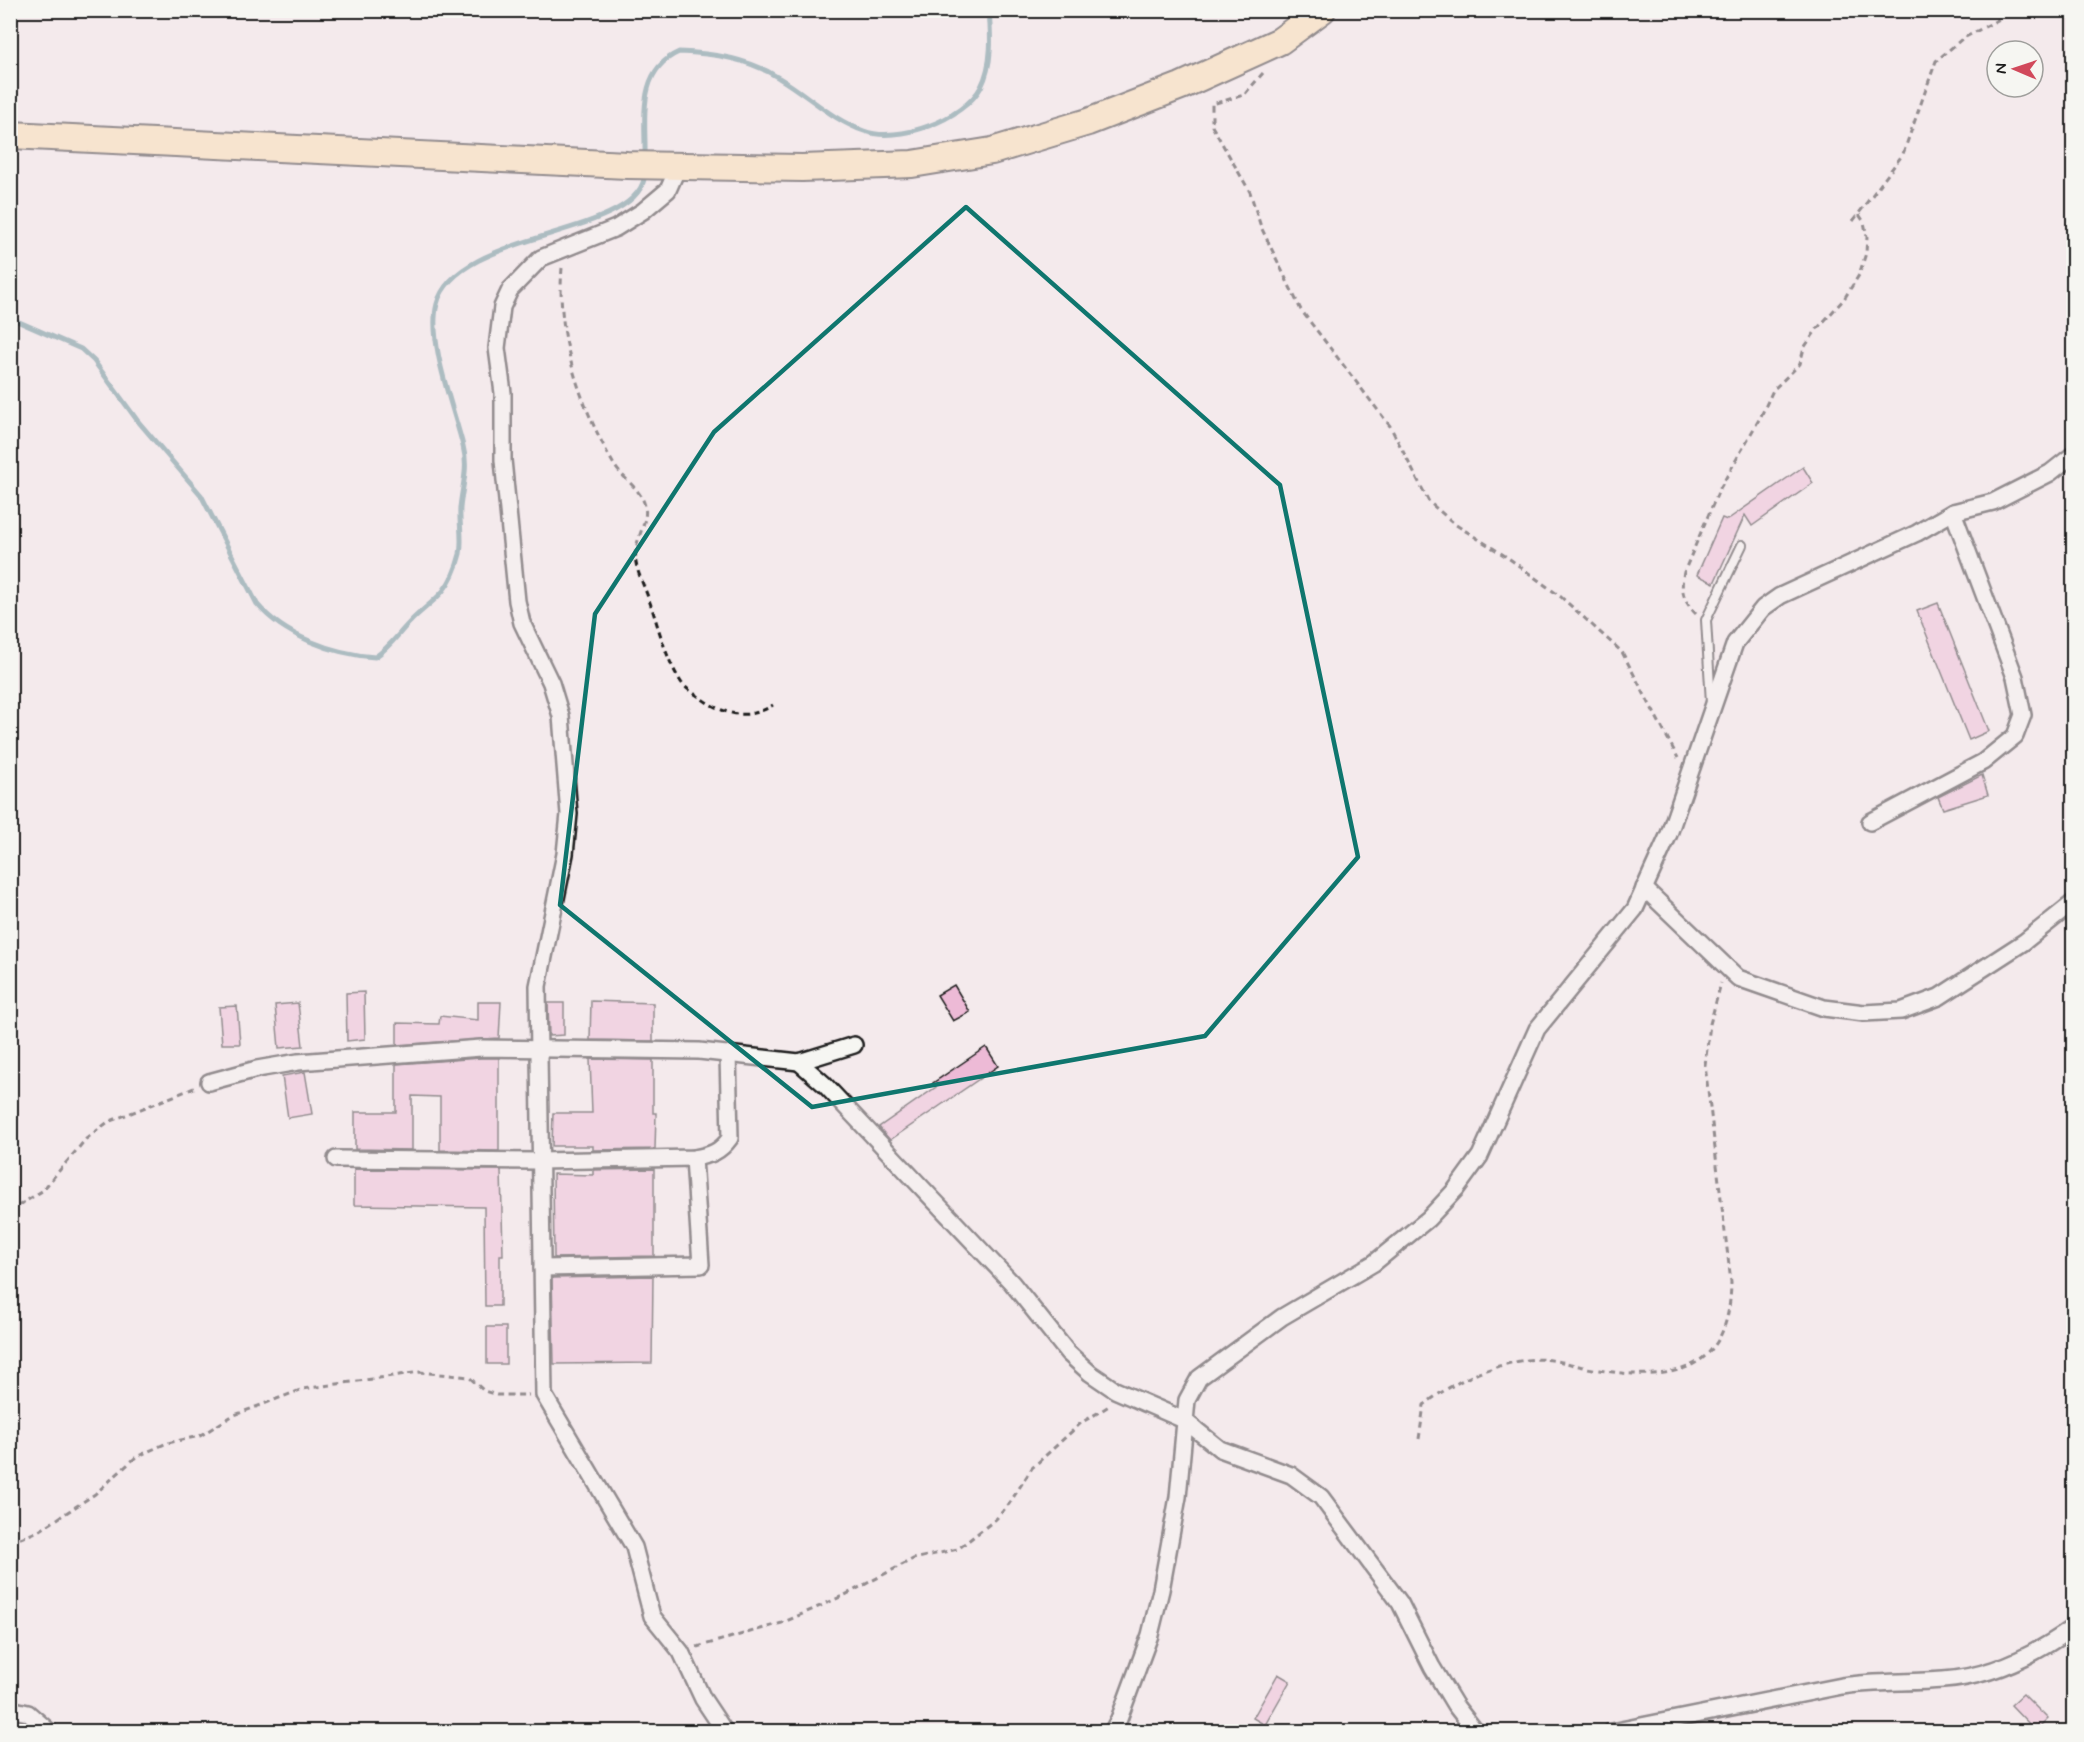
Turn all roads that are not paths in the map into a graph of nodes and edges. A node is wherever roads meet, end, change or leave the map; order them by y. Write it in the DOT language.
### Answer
graph roads {
  1 [pos="1322,10"];
  2 [pos="10,135"];
  3 [pos="667,166"];
  4 [pos="2073,454"];
  5 [pos="1953,512"];
  6 [pos="1742,545"];
  7 [pos="1712,710"];
  8 [pos="1870,822"];
  9 [pos="1644,888"];
  10 [pos="2073,902"];
  11 [pos="854,1045"];
  12 [pos="537,1049"];
  13 [pos="728,1054"];
  14 [pos="799,1062"];
  15 [pos="209,1083"];
  16 [pos="694,1158"];
  17 [pos="336,1159"];
  18 [pos="539,1161"];
  19 [pos="542,1268"];
  20 [pos="1184,1420"];
  21 [pos="2073,1627"];
  22 [pos="10,1709"];
  23 [pos="50,1731"];
  24 [pos="725,1731"];
  25 [pos="1112,1731"];
  26 [pos="1476,1731"];
  27 [pos="1611,1731"];
  1 -- 3 [label="main road"];
  2 -- 3 [label="main road"];
  3 -- 12 [label="street"];
  4 -- 5 [label="street"];
  5 -- 7 [label="street"];
  5 -- 8 [label="street"];
  6 -- 7 [label="lane"];
  7 -- 9 [label="street"];
  9 -- 10 [label="street"];
  9 -- 20 [label="street"];
  11 -- 14 [label="street"];
  12 -- 13 [label="street"];
  12 -- 15 [label="street"];
  12 -- 18 [label="street"];
  13 -- 14 [label="street"];
  13 -- 16 [label="street"];
  14 -- 20 [label="street"];
  16 -- 18 [label="street"];
  16 -- 19 [label="street"];
  17 -- 18 [label="street"];
  18 -- 19 [label="street"];
  19 -- 24 [label="street"];
  20 -- 25 [label="street"];
  20 -- 26 [label="street"];
  21 -- 27 [label="street"];
  22 -- 23 [label="street"];
}
